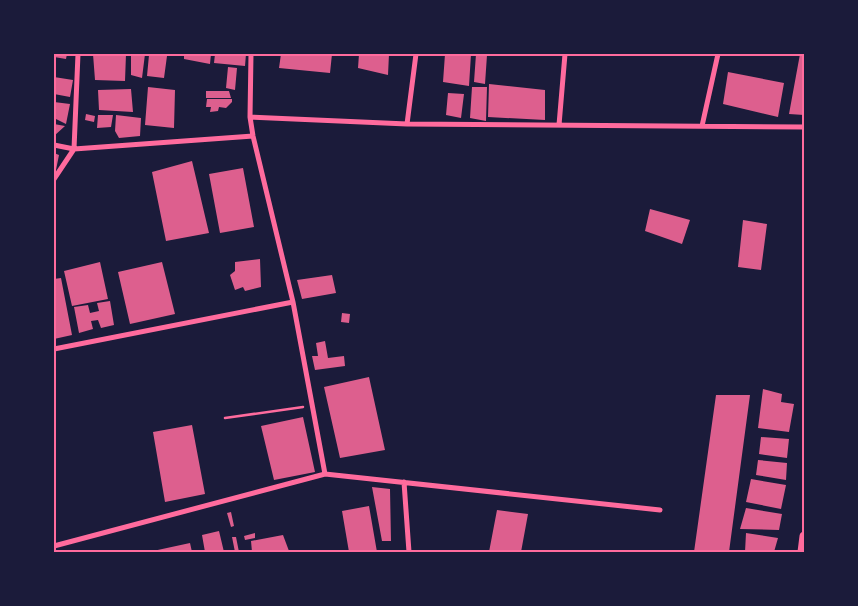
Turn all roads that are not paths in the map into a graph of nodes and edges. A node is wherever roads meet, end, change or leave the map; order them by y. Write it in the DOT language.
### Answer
graph roads {
  1 [pos="78,54"];
  2 [pos="251,54"];
  3 [pos="416,54"];
  4 [pos="565,54"];
  5 [pos="718,54"];
  6 [pos="250,117"];
  7 [pos="407,124"];
  8 [pos="559,125"];
  9 [pos="702,126"];
  10 [pos="804,127"];
  11 [pos="253,136"];
  12 [pos="54,145"];
  13 [pos="74,149"];
  14 [pos="54,179"];
  15 [pos="293,302"];
  16 [pos="54,349"];
  17 [pos="325,474"];
  18 [pos="404,482"];
  19 [pos="660,510"];
  20 [pos="804,536"];
  21 [pos="54,546"];
  22 [pos="409,552"];
  23 [pos="802,552"];
  1 -- 13 [label="street"];
  2 -- 6 [label="street"];
  3 -- 7 [label="street"];
  4 -- 8 [label="street"];
  5 -- 9 [label="street"];
  6 -- 7 [label="street"];
  6 -- 11 [label="street"];
  7 -- 8 [label="street"];
  8 -- 9 [label="street"];
  9 -- 10 [label="street"];
  11 -- 13 [label="street"];
  11 -- 15 [label="street"];
  12 -- 13 [label="street"];
  13 -- 14 [label="street"];
  15 -- 16 [label="street"];
  15 -- 17 [label="street"];
  17 -- 18 [label="street"];
  17 -- 21 [label="street"];
  18 -- 19 [label="street"];
  18 -- 22 [label="street"];
  20 -- 23 [label="street"];
}
